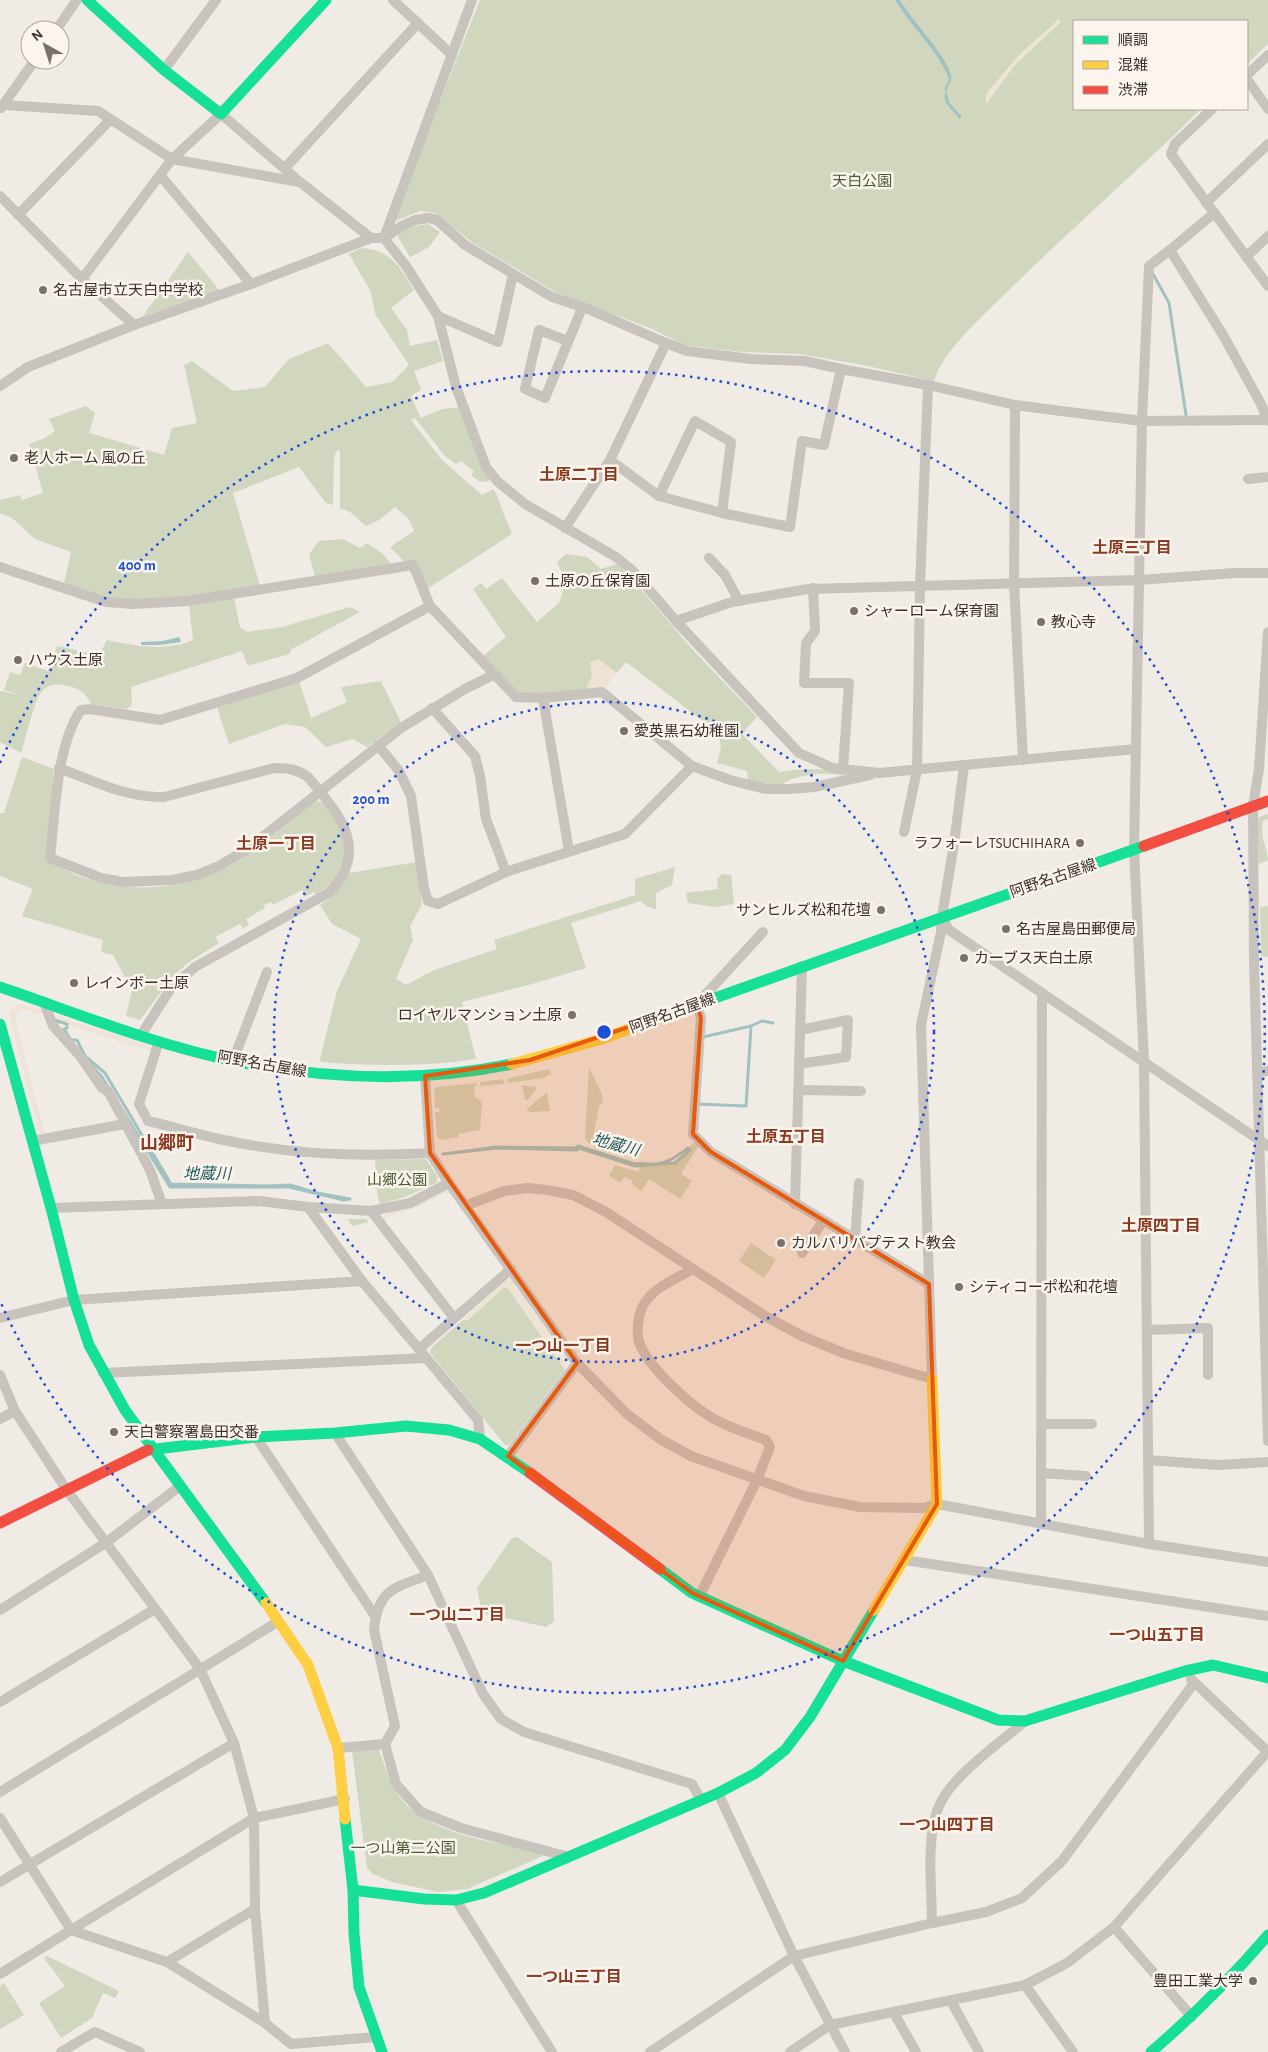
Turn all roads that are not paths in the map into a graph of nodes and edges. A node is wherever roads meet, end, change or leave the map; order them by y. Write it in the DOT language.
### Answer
graph roads {
  1 [pos="77,0"];
  2 [pos="87,0"];
  3 [pos="216,0"];
  4 [pos="326,0"];
  5 [pos="393,0"];
  6 [pos="472,0"];
  7 [pos="63,20"];
  8 [pos="418,23"];
  9 [pos="452,54"];
  10 [pos="1268,55"];
  11 [pos="28,70"];
  12 [pos="164,70"];
  13 [pos="1248,76"];
  14 [pos="1248,78"];
  15 [pos="2,107"];
  16 [pos="1268,108"];
  17 [pos="1211,110"];
  18 [pos="221,114"];
  19 [pos="111,120"];
  20 [pos="1268,144"];
  21 [pos="172,158"];
  22 [pos="285,168"];
  23 [pos="160,175"];
  24 [pos="300,182"];
  25 [pos="0,196"];
  26 [pos="1206,203"];
  27 [pos="1213,214"];
  28 [pos="18,215"];
  29 [pos="1268,236"];
  30 [pos="371,238"];
  31 [pos="384,238"];
  32 [pos="1170,250"];
  33 [pos="1246,258"];
  34 [pos="513,274"];
  35 [pos="82,279"];
  36 [pos="251,284"];
  37 [pos="1268,286"];
  38 [pos="582,308"];
  39 [pos="438,316"];
  40 [pos="134,325"];
  41 [pos="568,341"];
  42 [pos="666,343"];
  43 [pos="841,369"];
  44 [pos="928,385"];
  45 [pos="0,386"];
  46 [pos="1015,405"];
  47 [pos="1268,420"];
  48 [pos="1142,421"];
  49 [pos="610,460"];
  50 [pos="1268,477"];
  51 [pos="1248,479"];
  52 [pos="659,496"];
  53 [pos="722,513"];
  54 [pos="565,528"];
  55 [pos="709,558"];
  56 [pos="0,567"];
  57 [pos="1268,573"];
  58 [pos="1139,580"];
  59 [pos="1014,583"];
  60 [pos="920,586"];
  61 [pos="813,588"];
  62 [pos="739,601"];
  63 [pos="430,606"];
  64 [pos="676,621"];
  65 [pos="1268,632"];
  66 [pos="495,674"];
  67 [pos="1267,687"];
  68 [pos="543,698"];
  69 [pos="432,708"];
  70 [pos="378,745"];
  71 [pos="1136,749"];
  72 [pos="1023,760"];
  73 [pos="692,766"];
  74 [pos="964,766"];
  75 [pos="59,768"];
  76 [pos="843,769"];
  77 [pos="917,770"];
  78 [pos="879,773"];
  79 [pos="320,792"];
  80 [pos="1268,801"];
  81 [pos="1253,806"];
  82 [pos="904,832"];
  83 [pos="1134,850"];
  84 [pos="569,851"];
  85 [pos="506,872"];
  86 [pos="942,916"];
  87 [pos="763,932"];
  88 [pos="802,966"];
  89 [pos="267,972"];
  90 [pos="0,987"];
  91 [pos="1042,994"];
  92 [pos="44,1002"];
  93 [pos="697,1004"];
  94 [pos="0,1024"];
  95 [pos="800,1030"];
  96 [pos="142,1035"];
  97 [pos="159,1041"];
  98 [pos="10,1056"];
  99 [pos="233,1061"];
  100 [pos="1144,1062"];
  101 [pos="0,1064"];
  102 [pos="799,1064"];
  103 [pos="1257,1072"];
  104 [pos="1268,1072"];
  105 [pos="425,1076"];
  106 [pos="798,1090"];
  107 [pos="861,1091"];
  108 [pos="125,1124"];
  109 [pos="1259,1140"];
  110 [pos="32,1141"];
  111 [pos="1268,1146"];
  112 [pos="430,1153"];
  113 [pos="449,1183"];
  114 [pos="859,1183"];
  115 [pos="162,1204"];
  116 [pos="795,1204"];
  117 [pos="465,1206"];
  118 [pos="308,1207"];
  119 [pos="51,1208"];
  120 [pos="370,1211"];
  121 [pos="823,1221"];
  122 [pos="855,1240"];
  123 [pos="802,1253"];
  124 [pos="1266,1266"];
  125 [pos="511,1269"];
  126 [pos="693,1269"];
  127 [pos="362,1281"];
  128 [pos="929,1284"];
  129 [pos="74,1300"];
  130 [pos="0,1318"];
  131 [pos="454,1318"];
  132 [pos="1148,1330"];
  133 [pos="419,1349"];
  134 [pos="1267,1350"];
  135 [pos="426,1358"];
  136 [pos="577,1363"];
  137 [pos="103,1372"];
  138 [pos="0,1374"];
  139 [pos="1208,1375"];
  140 [pos="932,1379"];
  141 [pos="1267,1388"];
  142 [pos="15,1411"];
  143 [pos="0,1419"];
  144 [pos="1042,1424"];
  145 [pos="1092,1424"];
  146 [pos="335,1433"];
  147 [pos="256,1437"];
  148 [pos="480,1439"];
  149 [pos="1268,1441"];
  150 [pos="151,1448"];
  151 [pos="508,1456"];
  152 [pos="1148,1460"];
  153 [pos="1268,1462"];
  154 [pos="1042,1473"];
  155 [pos="1086,1476"];
  156 [pos="757,1480"];
  157 [pos="180,1486"];
  158 [pos="66,1488"];
  159 [pos="937,1504"];
  160 [pos="0,1523"];
  161 [pos="1041,1524"];
  162 [pos="106,1542"];
  163 [pos="1149,1544"];
  164 [pos="905,1560"];
  165 [pos="1268,1562"];
  166 [pos="428,1575"];
  167 [pos="699,1596"];
  168 [pos="155,1609"];
  169 [pos="0,1610"];
  170 [pos="375,1616"];
  171 [pos="1268,1616"];
  172 [pos="279,1621"];
  173 [pos="843,1661"];
  174 [pos="200,1669"];
  175 [pos="1185,1671"];
  176 [pos="1268,1678"];
  177 [pos="1194,1683"];
  178 [pos="0,1702"];
  179 [pos="1025,1721"];
  180 [pos="234,1743"];
  181 [pos="385,1744"];
  182 [pos="338,1748"];
  183 [pos="1268,1752"];
  184 [pos="0,1792"];
  185 [pos="718,1793"];
  186 [pos="344,1799"];
  187 [pos="701,1800"];
  188 [pos="0,1818"];
  189 [pos="254,1818"];
  190 [pos="569,1857"];
  191 [pos="30,1865"];
  192 [pos="0,1882"];
  193 [pos="353,1890"];
  194 [pos="456,1900"];
  195 [pos="255,1909"];
  196 [pos="932,1923"];
  197 [pos="1114,1928"];
  198 [pos="71,1930"];
  199 [pos="1268,1935"];
  200 [pos="794,1956"];
  201 [pos="167,1962"];
  202 [pos="0,1974"];
  203 [pos="1025,1985"];
  204 [pos="951,2001"];
  205 [pos="894,2013"];
  206 [pos="1192,2018"];
  207 [pos="265,2023"];
  208 [pos="830,2025"];
  209 [pos="376,2037"];
  210 [pos="290,2048"];
  211 [pos="61,2052"];
  212 [pos="140,2052"];
  213 [pos="382,2052"];
  214 [pos="552,2052"];
  215 [pos="650,2052"];
  216 [pos="790,2052"];
  217 [pos="845,2052"];
  218 [pos="916,2052"];
  219 [pos="979,2052"];
  220 [pos="1073,2052"];
  221 [pos="1151,2052"];
  1 -- 7 [label="street"];
  2 -- 12 [label="street"];
  3 -- 12 [label="street"];
  4 -- 18 [label="street"];
  5 -- 8 [label="street"];
  6 -- 9 [label="street"];
  8 -- 9 [label="street"];
  8 -- 22 [label="street"];
  9 -- 31 [label="street"];
  10 -- 13 [label="street"];
  11 -- 15 [label="street"];
  12 -- 18 [label="street"];
  14 -- 16 [label="street"];
  15 -- 19 [label="street"];
  17 -- 26 [label="street"];
  18 -- 21 [label="street"];
  18 -- 22 [label="street"];
  19 -- 21 [label="street"];
  19 -- 28 [label="street"];
  20 -- 26 [label="street"];
  21 -- 23 [label="street"];
  21 -- 24 [label="street"];
  22 -- 24 [label="street"];
  23 -- 35 [label="street"];
  23 -- 36 [label="street"];
  24 -- 30 [label="street"];
  25 -- 28 [label="street"];
  26 -- 27 [label="street"];
  27 -- 32 [label="street"];
  27 -- 33 [label="street"];
  28 -- 35 [label="street"];
  29 -- 33 [label="street"];
  30 -- 31 [label="street"];
  30 -- 36 [label="street"];
  31 -- 34 [label="street"];
  31 -- 39 [label="street"];
  32 -- 47 [label="street"];
  32 -- 48 [label="street"];
  33 -- 37 [label="street"];
  34 -- 38 [label="street"];
  34 -- 39 [label="street"];
  35 -- 40 [label="street"];
  36 -- 40 [label="street"];
  38 -- 41 [label="street"];
  38 -- 42 [label="street"];
  39 -- 54 [label="street"];
  40 -- 45 [label="street"];
  41 -- 41 [label="street"];
  42 -- 43 [label="street"];
  42 -- 49 [label="street"];
  43 -- 44 [label="street"];
  43 -- 53 [label="street"];
  44 -- 46 [label="street"];
  44 -- 60 [label="street"];
  46 -- 48 [label="street"];
  46 -- 59 [label="street"];
  47 -- 48 [label="street"];
  48 -- 58 [label="street"];
  49 -- 52 [label="street"];
  49 -- 54 [label="street"];
  50 -- 51 [label="street"];
  52 -- 53 [label="street"];
  52 -- 53 [label="street"];
  54 -- 64 [label="street"];
  55 -- 62 [label="street"];
  56 -- 63 [label="street"];
  57 -- 58 [label="street"];
  58 -- 59 [label="street"];
  58 -- 71 [label="street"];
  59 -- 60 [label="street"];
  59 -- 72 [label="street"];
  60 -- 61 [label="street"];
  60 -- 77 [label="street"];
  61 -- 62 [label="street"];
  61 -- 76 [label="street"];
  62 -- 64 [label="street"];
  63 -- 66 [label="street"];
  63 -- 75 [label="street"];
  64 -- 76 [label="street"];
  65 -- 67 [label="street"];
  66 -- 68 [label="street"];
  66 -- 69 [label="street"];
  67 -- 81 [label="street"];
  68 -- 73 [label="street"];
  68 -- 84 [label="street"];
  69 -- 70 [label="street"];
  69 -- 85 [label="street"];
  70 -- 79 [label="street"];
  70 -- 85 [label="street"];
  71 -- 72 [label="street"];
  71 -- 83 [label="street"];
  72 -- 74 [label="street"];
  73 -- 78 [label="street"];
  73 -- 84 [label="street"];
  74 -- 77 [label="street"];
  74 -- 86 [label="street"];
  75 -- 79 [label="street"];
  75 -- 79 [label="street"];
  76 -- 78 [label="street"];
  77 -- 78 [label="street"];
  77 -- 82 [label="street"];
  79 -- 96 [label="street"];
  80 -- 81 [label="street, 阿野名古屋線"];
  81 -- 83 [label="street, 阿野名古屋線"];
  81 -- 103 [label="street"];
  83 -- 86 [label="street, 阿野名古屋線"];
  83 -- 100 [label="street"];
  84 -- 85 [label="street"];
  86 -- 88 [label="street, 阿野名古屋線"];
  86 -- 91 [label="street"];
  86 -- 128 [label="street"];
  87 -- 93 [label="street"];
  88 -- 93 [label="street, 阿野名古屋線"];
  88 -- 95 [label="street"];
  89 -- 99 [label="street"];
  90 -- 92 [label="street, 阿野名古屋線"];
  91 -- 100 [label="street"];
  91 -- 144 [label="street"];
  92 -- 96 [label="street, 阿野名古屋線"];
  92 -- 108 [label="street"];
  93 -- 105 [label="street, 阿野名古屋線"];
  93 -- 116 [label="street"];
  94 -- 98 [label="street"];
  95 -- 102 [label="street"];
  95 -- 102 [label="street"];
  96 -- 97 [label="street, 阿野名古屋線"];
  97 -- 99 [label="street, 阿野名古屋線"];
  97 -- 112 [label="street"];
  98 -- 101 [label="street"];
  98 -- 110 [label="street"];
  99 -- 105 [label="street, 阿野名古屋線"];
  100 -- 109 [label="street"];
  100 -- 132 [label="street"];
  102 -- 106 [label="street"];
  103 -- 104 [label="street"];
  103 -- 109 [label="street"];
  105 -- 112 [label="street"];
  106 -- 107 [label="street"];
  106 -- 116 [label="street"];
  108 -- 110 [label="street"];
  108 -- 115 [label="street"];
  109 -- 111 [label="street"];
  109 -- 124 [label="street"];
  110 -- 119 [label="street"];
  112 -- 113 [label="street"];
  113 -- 117 [label="street"];
  113 -- 120 [label="street"];
  114 -- 122 [label="street"];
  115 -- 118 [label="street"];
  115 -- 119 [label="street"];
  116 -- 121 [label="street"];
  117 -- 125 [label="street"];
  117 -- 126 [label="street"];
  118 -- 120 [label="street"];
  118 -- 127 [label="street"];
  119 -- 129 [label="street"];
  120 -- 131 [label="street"];
  121 -- 122 [label="street"];
  121 -- 123 [label="street"];
  122 -- 128 [label="street"];
  124 -- 134 [label="street"];
  125 -- 131 [label="street"];
  125 -- 136 [label="street"];
  126 -- 140 [label="street"];
  126 -- 156 [label="street"];
  127 -- 129 [label="street"];
  127 -- 133 [label="street"];
  128 -- 140 [label="street"];
  129 -- 130 [label="street"];
  129 -- 137 [label="street"];
  131 -- 133 [label="street"];
  132 -- 139 [label="street"];
  132 -- 152 [label="street"];
  133 -- 135 [label="street"];
  134 -- 141 [label="street"];
  135 -- 137 [label="street"];
  135 -- 148 [label="street"];
  136 -- 151 [label="street"];
  136 -- 156 [label="street"];
  137 -- 150 [label="street"];
  138 -- 142 [label="street"];
  140 -- 159 [label="street"];
  141 -- 149 [label="street"];
  142 -- 143 [label="street"];
  142 -- 158 [label="street"];
  144 -- 145 [label="street"];
  144 -- 154 [label="street"];
  146 -- 147 [label="street"];
  146 -- 148 [label="street"];
  146 -- 166 [label="street"];
  147 -- 150 [label="street"];
  147 -- 170 [label="street"];
  148 -- 151 [label="street"];
  150 -- 157 [label="street"];
  150 -- 158 [label="street"];
  151 -- 167 [label="street"];
  152 -- 153 [label="street"];
  152 -- 163 [label="street"];
  154 -- 155 [label="street"];
  154 -- 161 [label="street"];
  156 -- 159 [label="street"];
  156 -- 167 [label="street"];
  157 -- 162 [label="street"];
  157 -- 172 [label="street"];
  158 -- 160 [label="street"];
  158 -- 162 [label="street"];
  159 -- 161 [label="street"];
  159 -- 164 [label="street"];
  161 -- 163 [label="street"];
  162 -- 168 [label="street"];
  162 -- 169 [label="street"];
  163 -- 165 [label="street"];
  164 -- 171 [label="street"];
  164 -- 173 [label="street"];
  166 -- 170 [label="street"];
  166 -- 187 [label="street"];
  167 -- 173 [label="street"];
  168 -- 174 [label="street"];
  168 -- 178 [label="street"];
  170 -- 181 [label="street"];
  172 -- 174 [label="street"];
  172 -- 182 [label="street"];
  173 -- 179 [label="street"];
  173 -- 185 [label="street"];
  174 -- 180 [label="street"];
  174 -- 184 [label="street"];
  175 -- 176 [label="street"];
  175 -- 177 [label="street"];
  175 -- 179 [label="street"];
  177 -- 183 [label="street"];
  177 -- 196 [label="street"];
  179 -- 196 [label="street"];
  180 -- 189 [label="street"];
  180 -- 191 [label="street"];
  181 -- 182 [label="street"];
  181 -- 190 [label="street"];
  182 -- 186 [label="street"];
  183 -- 197 [label="street"];
  185 -- 187 [label="street"];
  185 -- 200 [label="street"];
  186 -- 189 [label="street"];
  186 -- 193 [label="street"];
  187 -- 190 [label="street"];
  188 -- 191 [label="street"];
  189 -- 195 [label="street"];
  189 -- 198 [label="street"];
  190 -- 194 [label="street"];
  191 -- 192 [label="street"];
  191 -- 198 [label="street"];
  193 -- 194 [label="street"];
  193 -- 209 [label="street"];
  194 -- 214 [label="street"];
  195 -- 201 [label="street"];
  195 -- 207 [label="street"];
  196 -- 200 [label="street"];
  197 -- 203 [label="street"];
  197 -- 206 [label="street"];
  198 -- 201 [label="street"];
  198 -- 202 [label="street"];
  199 -- 206 [label="street"];
  200 -- 208 [label="street"];
  200 -- 215 [label="street"];
  201 -- 207 [label="street"];
  203 -- 204 [label="street"];
  203 -- 220 [label="street"];
  204 -- 205 [label="street"];
  204 -- 219 [label="street"];
  205 -- 208 [label="street"];
  205 -- 218 [label="street"];
  206 -- 221 [label="street"];
  207 -- 210 [label="street"];
  208 -- 216 [label="street"];
  208 -- 217 [label="street"];
  209 -- 210 [label="street"];
  209 -- 213 [label="street"];
  211 -- 212 [label="street"];
}
